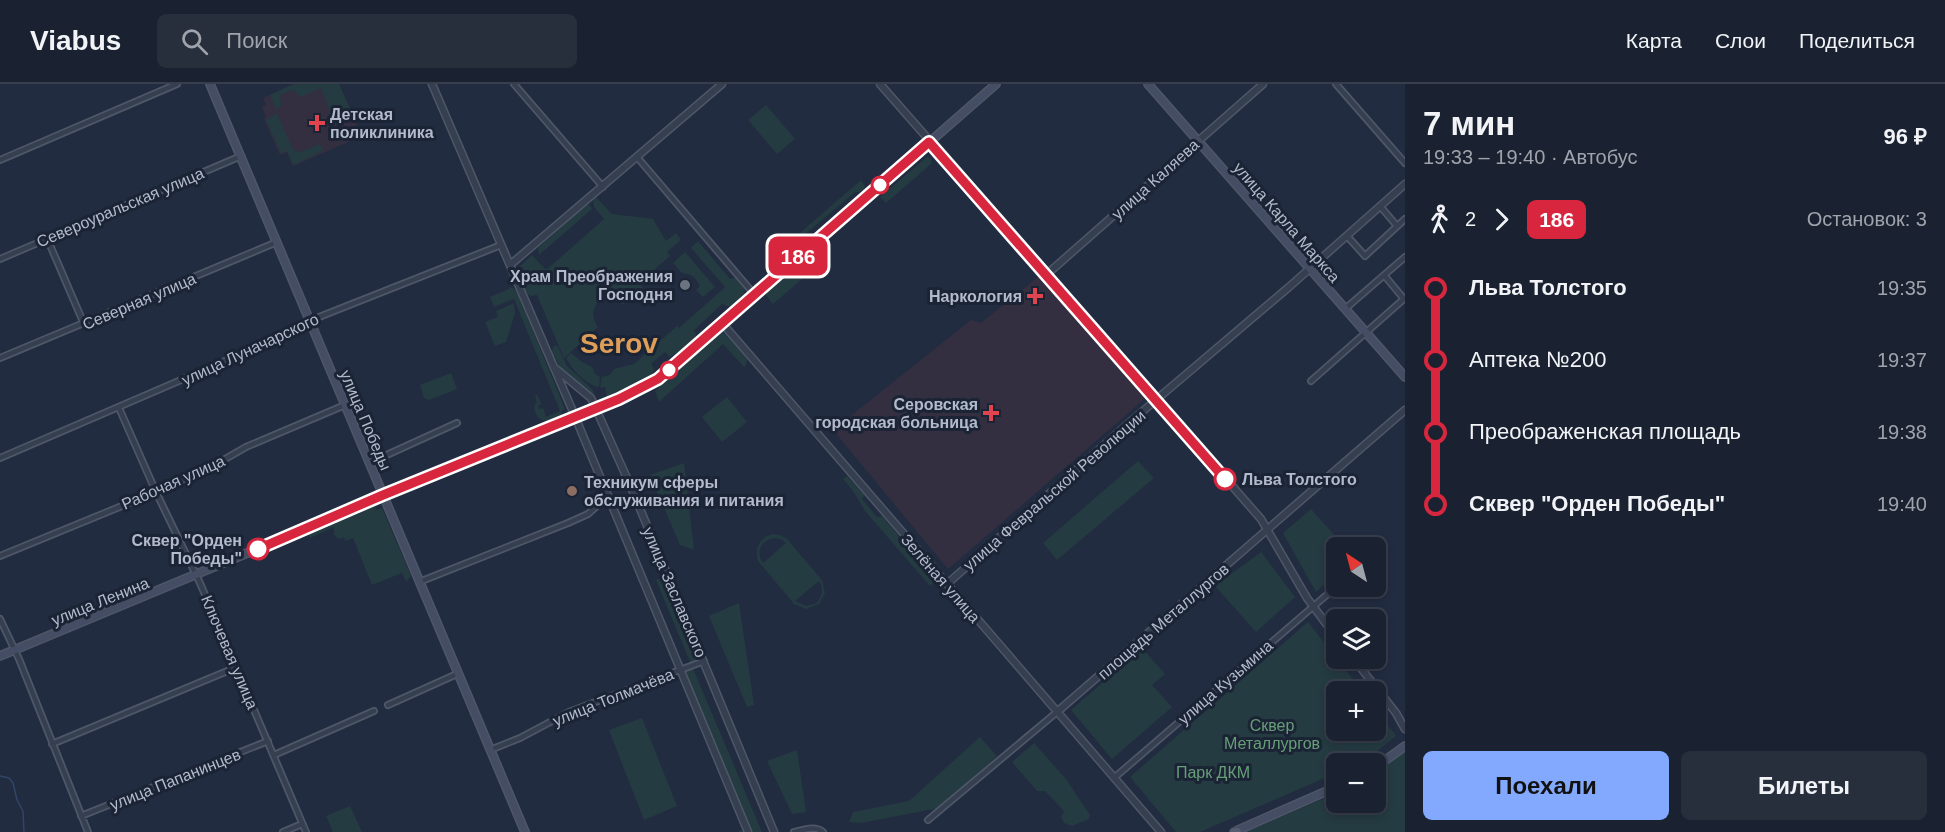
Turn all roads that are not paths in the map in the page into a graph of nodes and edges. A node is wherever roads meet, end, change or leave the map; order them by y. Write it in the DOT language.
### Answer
graph roads {
  1 [pos="177,84"];
  2 [pos="210,84"];
  3 [pos="432,84"];
  4 [pos="514,84"];
  5 [pos="722,84"];
  6 [pos="880,84"];
  7 [pos="996,84"];
  8 [pos="1148,84"];
  9 [pos="1263,84"];
  10 [pos="1336,84"];
  11 [pos="1198,141"];
  12 [pos="929,142"];
  13 [pos="241,156"];
  14 [pos="637,157"];
  15 [pos="0,160"];
  16 [pos="1405,163"];
  17 [pos="1405,184"];
  18 [pos="603,187"];
  19 [pos="1380,206"];
  20 [pos="1405,219"];
  21 [pos="1397,226"];
  22 [pos="1347,236"];
  23 [pos="47,238"];
  24 [pos="276,242"];
  25 [pos="501,245"];
  26 [pos="1405,257"];
  27 [pos="0,259"];
  28 [pos="510,266"];
  29 [pos="1309,269"];
  30 [pos="1046,274"];
  31 [pos="1384,275"];
  32 [pos="754,294"];
  33 [pos="1405,299"];
  34 [pos="1345,309"];
  35 [pos="722,323"];
  36 [pos="84,324"];
  37 [pos="311,324"];
  38 [pos="1366,333"];
  39 [pos="0,358"];
  40 [pos="554,366"];
  41 [pos="1405,377"];
  42 [pos="1311,381"];
  43 [pos="1156,400"];
  44 [pos="345,405"];
  45 [pos="120,408"];
  46 [pos="595,408"];
  47 [pos="1405,410"];
  48 [pos="575,416"];
  49 [pos="457,423"];
  50 [pos="0,458"];
  51 [pos="369,463"];
  52 [pos="156,492"];
  53 [pos="383,495"];
  54 [pos="608,496"];
  55 [pos="1268,530"];
  56 [pos="0,556"];
  57 [pos="197,575"];
  58 [pos="419,582"];
  59 [pos="947,584"];
  60 [pos="1326,595"];
  61 [pos="1313,607"];
  62 [pos="0,619"];
  63 [pos="1326,624"];
  64 [pos="15,650"];
  65 [pos="0,656"];
  66 [pos="704,661"];
  67 [pos="237,667"];
  68 [pos="1362,669"];
  69 [pos="680,671"];
  70 [pos="458,674"];
  71 [pos="388,705"];
  72 [pos="374,711"];
  73 [pos="1057,712"];
  74 [pos="1396,713"];
  75 [pos="1405,718"];
  76 [pos="1405,729"];
  77 [pos="268,741"];
  78 [pos="52,744"];
  79 [pos="1405,746"];
  80 [pos="490,750"];
  81 [pos="274,754"];
  82 [pos="1386,760"];
  83 [pos="1114,778"];
  84 [pos="1326,792"];
  85 [pos="81,816"];
  86 [pos="928,820"];
  87 [pos="302,824"];
  88 [pos="88,832"];
  89 [pos="283,832"];
  90 [pos="306,832"];
  91 [pos="525,832"];
  92 [pos="748,832"];
  93 [pos="774,832"];
  94 [pos="794,832"];
  95 [pos="823,832"];
  96 [pos="1161,832"];
  97 [pos="1236,832"];
  1 -- 15 [label="street"];
  2 -- 13 [label="main road, улица Победы"];
  3 -- 25 [label="street, улица Заславского"];
  4 -- 18 [label="street"];
  5 -- 14 [label="street"];
  6 -- 12 [label="street"];
  7 -- 12 [label="main road, улица Ленина"];
  8 -- 11 [label="main road, улица Карла Маркса"];
  9 -- 11 [label="street, улица Каляева"];
  10 -- 16 [label="street"];
  11 -- 29 [label="main road, улица Карла Маркса"];
  11 -- 30 [label="street, улица Каляева"];
  12 -- 30 [label="street"];
  12 -- 32 [label="main road, улица Ленина"];
  13 -- 23 [label="street, Североуральская улица"];
  13 -- 24 [label="main road, улица Победы"];
  14 -- 18 [label="street"];
  14 -- 32 [label="street"];
  17 -- 19 [label="street, улица Февральской Революции"];
  18 -- 28 [label="street"];
  19 -- 21 [label="street"];
  19 -- 22 [label="street, улица Февральской Революции"];
  20 -- 21 [label="street"];
  21 -- 22 [label="street"];
  22 -- 29 [label="street, улица Февральской Революции"];
  23 -- 27 [label="street, Североуральская улица"];
  23 -- 36 [label="street"];
  24 -- 36 [label="street, Северная улица"];
  24 -- 37 [label="main road, улица Победы"];
  25 -- 28 [label="street, улица Заславского"];
  25 -- 37 [label="street, улица Луначарского"];
  26 -- 31 [label="street"];
  28 -- 40 [label="street, улица Заславского"];
  29 -- 34 [label="main road, улица Карла Маркса"];
  29 -- 43 [label="street, улица Февральской Революции"];
  30 -- 43 [label="street"];
  31 -- 33 [label="street"];
  31 -- 34 [label="street"];
  32 -- 35 [label="main road, улица Ленина"];
  33 -- 38 [label="street"];
  34 -- 38 [label="main road, улица Карла Маркса"];
  35 -- 46 [label="main road, улица Ленина"];
  35 -- 59 [label="street, Зелёная улица"];
  36 -- 39 [label="street, Северная улица"];
  37 -- 44 [label="main road, улица Победы"];
  37 -- 45 [label="street, улица Луначарского"];
  38 -- 41 [label="main road, улица Карла Маркса"];
  38 -- 42 [label="street"];
  40 -- 46 [label="street, улица Заславского"];
  40 -- 48 [label="street, улица Заславского"];
  43 -- 55 [label="street"];
  43 -- 59 [label="street, улица Февральской Революции"];
  44 -- 51 [label="main road, улица Победы"];
  44 -- 52 [label="street, Рабочая улица"];
  45 -- 50 [label="street, улица Луначарского"];
  45 -- 52 [label="street, Ключевая улица"];
  46 -- 48 [label="main road, улица Ленина"];
  46 -- 66 [label="street, улица Заславского"];
  47 -- 55 [label="street, площадь Металлургов"];
  48 -- 53 [label="main road, улица Ленина"];
  48 -- 54 [label="street, улица Заславского"];
  49 -- 51 [label="street"];
  51 -- 53 [label="main road, улица Победы"];
  52 -- 56 [label="street, Рабочая улица"];
  52 -- 57 [label="street, Ключевая улица"];
  53 -- 57 [label="main road, улица Ленина"];
  53 -- 58 [label="main road, улица Победы"];
  54 -- 58 [label="street"];
  54 -- 69 [label="street, улица Заславского"];
  55 -- 61 [label="street"];
  55 -- 73 [label="street, площадь Металлургов"];
  57 -- 64 [label="main road, улица Ленина"];
  57 -- 67 [label="street, Ключевая улица"];
  58 -- 70 [label="main road, улица Победы"];
  59 -- 73 [label="street, Зелёная улица"];
  60 -- 61 [label="street, улица Кузьмина"];
  61 -- 63 [label="street"];
  61 -- 83 [label="street, улица Кузьмина"];
  62 -- 64 [label="street"];
  64 -- 65 [label="main road, улица Ленина"];
  64 -- 78 [label="street"];
  66 -- 69 [label="street, улица Толмачёва"];
  66 -- 93 [label="street, улица Заславского"];
  67 -- 77 [label="street, Ключевая улица"];
  67 -- 78 [label="street"];
  68 -- 74 [label="street"];
  69 -- 80 [label="street, улица Толмачёва"];
  69 -- 92 [label="street, улица Заславского"];
  70 -- 71 [label="street"];
  70 -- 80 [label="main road, улица Победы"];
  72 -- 81 [label="street"];
  73 -- 83 [label="street, Зелёная улица"];
  73 -- 86 [label="street"];
  74 -- 75 [label="street"];
  74 -- 76 [label="street"];
  77 -- 81 [label="street, Ключевая улица"];
  77 -- 85 [label="street, улица Папанинцев"];
  78 -- 85 [label="street"];
  79 -- 82 [label="main road"];
  80 -- 91 [label="main road, улица Победы"];
  81 -- 87 [label="street, Ключевая улица"];
  83 -- 96 [label="street, Зелёная улица"];
  84 -- 97 [label="main road"];
  85 -- 88 [label="street"];
  87 -- 89 [label="street"];
  87 -- 90 [label="street, Ключевая улица"];
  94 -- 95 [label="street"];
}
